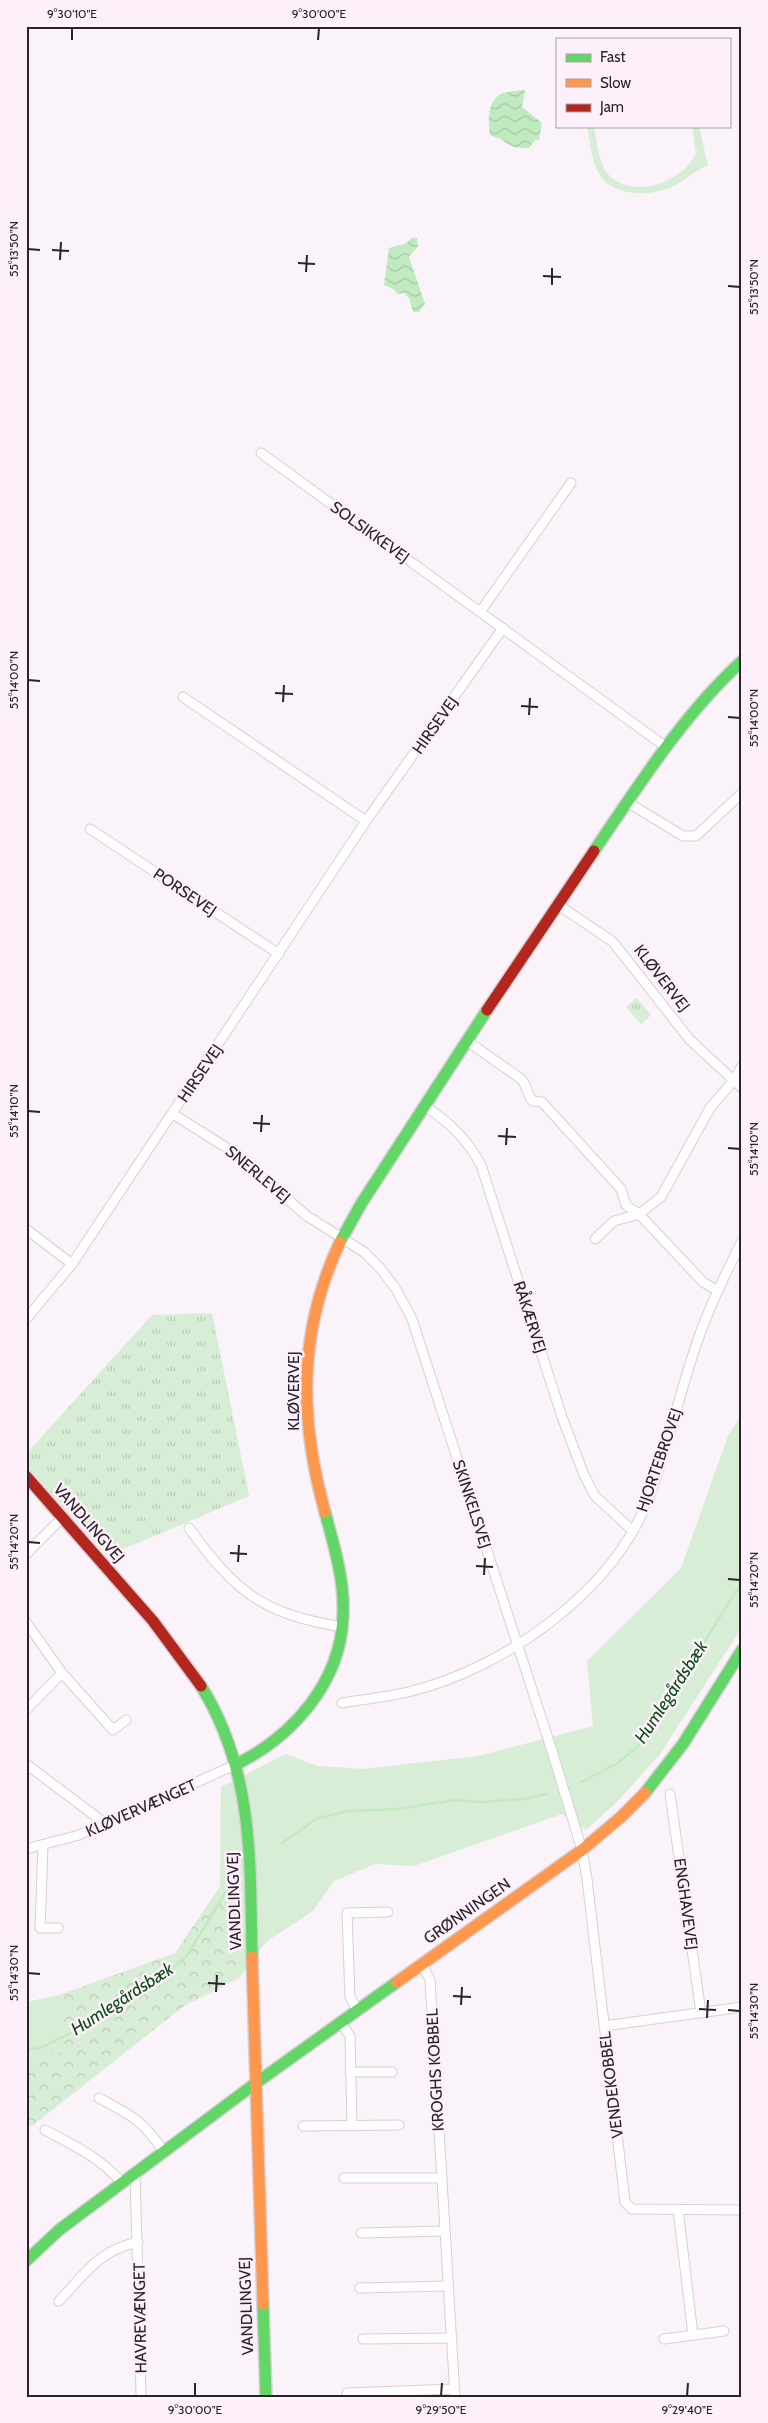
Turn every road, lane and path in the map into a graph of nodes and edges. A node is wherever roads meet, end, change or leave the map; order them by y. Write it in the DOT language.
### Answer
graph roads {
  1 [pos="261,453"];
  2 [pos="571,483"];
  3 [pos="480,612"];
  4 [pos="503,628"];
  5 [pos="742,661"];
  6 [pos="183,698"];
  7 [pos="666,747"];
  8 [pos="742,793"];
  9 [pos="627,802"];
  10 [pos="366,821"];
  11 [pos="90,829"];
  12 [pos="557,904"];
  13 [pos="279,954"];
  14 [pos="467,1041"];
  15 [pos="742,1066"];
  16 [pos="734,1080"];
  17 [pos="742,1088"];
  18 [pos="425,1106"];
  19 [pos="173,1114"];
  20 [pos="639,1214"];
  21 [pos="26,1229"];
  22 [pos="342,1237"];
  23 [pos="595,1239"];
  24 [pos="742,1241"];
  25 [pos="72,1264"];
  26 [pos="718,1291"];
  27 [pos="26,1319"];
  28 [pos="26,1476"];
  29 [pos="62,1518"];
  30 [pos="189,1528"];
  31 [pos="633,1531"];
  32 [pos="26,1554"];
  33 [pos="26,1622"];
  34 [pos="343,1627"];
  35 [pos="517,1643"];
  36 [pos="742,1650"];
  37 [pos="62,1674"];
  38 [pos="342,1702"];
  39 [pos="26,1710"];
  40 [pos="126,1720"];
  41 [pos="26,1764"];
  42 [pos="237,1764"];
  43 [pos="670,1794"];
  44 [pos="106,1824"];
  45 [pos="43,1845"];
  46 [pos="26,1849"];
  47 [pos="582,1850"];
  48 [pos="388,1912"];
  49 [pos="58,1928"];
  50 [pos="422,1964"];
  51 [pos="742,2007"];
  52 [pos="357,2010"];
  53 [pos="701,2013"];
  54 [pos="341,2023"];
  55 [pos="604,2026"];
  56 [pos="350,2072"];
  57 [pos="392,2072"];
  58 [pos="256,2083"];
  59 [pos="99,2098"];
  60 [pos="399,2125"];
  61 [pos="303,2126"];
  62 [pos="352,2126"];
  63 [pos="45,2130"];
  64 [pos="164,2152"];
  65 [pos="135,2173"];
  66 [pos="344,2178"];
  67 [pos="442,2178"];
  68 [pos="122,2183"];
  69 [pos="678,2209"];
  70 [pos="742,2210"];
  71 [pos="445,2232"];
  72 [pos="361,2233"];
  73 [pos="138,2242"];
  74 [pos="28,2257"];
  75 [pos="448,2286"];
  76 [pos="360,2288"];
  77 [pos="59,2301"];
  78 [pos="724,2331"];
  79 [pos="693,2335"];
  80 [pos="452,2338"];
  81 [pos="363,2339"];
  82 [pos="664,2339"];
  83 [pos="347,2393"];
  84 [pos="455,2393"];
  85 [pos="141,2394"];
  86 [pos="266,2397"];
  1 -- 3 [label="street, SOLSIKKEVEJ"];
  2 -- 3 [label="street"];
  3 -- 4 [label="street, SOLSIKKEVEJ"];
  4 -- 7 [label="street, SOLSIKKEVEJ"];
  4 -- 10 [label="street, HIRSEVEJ"];
  5 -- 7 [label="street, KLØVERVEJ"];
  6 -- 10 [label="street"];
  7 -- 9 [label="street, KLØVERVEJ"];
  8 -- 9 [label="street"];
  9 -- 12 [label="street, KLØVERVEJ"];
  10 -- 13 [label="street, HIRSEVEJ"];
  11 -- 13 [label="street, PORSEVEJ"];
  12 -- 14 [label="street, KLØVERVEJ"];
  12 -- 16 [label="street, KLØVERVEJ"];
  13 -- 19 [label="street, HIRSEVEJ"];
  14 -- 18 [label="street, KLØVERVEJ"];
  14 -- 20 [label="street"];
  15 -- 16 [label="street"];
  16 -- 17 [label="street"];
  16 -- 20 [label="street"];
  18 -- 22 [label="street, KLØVERVEJ"];
  18 -- 31 [label="street, RÅKÆRVEJ"];
  19 -- 22 [label="street, SNERLEVEJ"];
  19 -- 25 [label="street, HIRSEVEJ"];
  20 -- 23 [label="street"];
  20 -- 26 [label="street"];
  21 -- 25 [label="street"];
  22 -- 34 [label="street, KLØVERVEJ"];
  22 -- 35 [label="street, SKINKELSVEJ"];
  24 -- 26 [label="street, HJORTEBROVEJ"];
  25 -- 27 [label="street, HIRSEVEJ"];
  26 -- 31 [label="street, HJORTEBROVEJ"];
  28 -- 29 [label="street, VANDLINGVEJ"];
  29 -- 32 [label="street"];
  29 -- 42 [label="street, VANDLINGVEJ"];
  30 -- 34 [label="street"];
  31 -- 35 [label="street, HJORTEBROVEJ"];
  33 -- 37 [label="street"];
  34 -- 42 [label="street, KLØVERVEJ"];
  35 -- 38 [label="street, HJORTEBROVEJ"];
  35 -- 47 [label="street, SKINKELSVEJ"];
  36 -- 47 [label="street, GRØNNINGEN"];
  37 -- 39 [label="street"];
  37 -- 40 [label="street"];
  41 -- 44 [label="street"];
  42 -- 44 [label="street, KLØVERVÆNGET"];
  42 -- 58 [label="street, VANDLINGVEJ"];
  43 -- 53 [label="street, ENGHAVEVEJ"];
  44 -- 45 [label="street, KLØVERVÆNGET"];
  45 -- 46 [label="street, KLØVERVÆNGET"];
  45 -- 49 [label="street"];
  47 -- 50 [label="street, GRØNNINGEN"];
  47 -- 55 [label="street, VENDEKOBBEL"];
  48 -- 52 [label="street"];
  50 -- 52 [label="street, GRØNNINGEN"];
  50 -- 67 [label="street, KROGHS KOBBEL"];
  51 -- 53 [label="street"];
  52 -- 54 [label="street, GRØNNINGEN"];
  53 -- 55 [label="street"];
  54 -- 56 [label="street"];
  54 -- 58 [label="street, GRØNNINGEN"];
  55 -- 69 [label="street, VENDEKOBBEL"];
  56 -- 57 [label="street"];
  56 -- 62 [label="street"];
  58 -- 64 [label="street, GRØNNINGEN"];
  58 -- 86 [label="street, VANDLINGVEJ"];
  59 -- 64 [label="street"];
  60 -- 62 [label="street"];
  61 -- 62 [label="street"];
  63 -- 68 [label="street"];
  64 -- 65 [label="street, GRØNNINGEN"];
  65 -- 68 [label="street, GRØNNINGEN"];
  65 -- 73 [label="street, HAVREVÆNGET"];
  66 -- 67 [label="street"];
  67 -- 71 [label="street, KROGHS KOBBEL"];
  68 -- 74 [label="street, GRØNNINGEN"];
  69 -- 70 [label="street, VENDEKOBBEL"];
  69 -- 79 [label="street"];
  71 -- 72 [label="street"];
  71 -- 75 [label="street, KROGHS KOBBEL"];
  73 -- 77 [label="street, HAVREVÆNGET"];
  73 -- 85 [label="street, HAVREVÆNGET"];
  75 -- 76 [label="street"];
  75 -- 80 [label="street, KROGHS KOBBEL"];
  78 -- 79 [label="street"];
  79 -- 82 [label="street"];
  80 -- 81 [label="street"];
  80 -- 84 [label="street, KROGHS KOBBEL"];
  83 -- 84 [label="street, KROGHS KOBBEL"];
}
